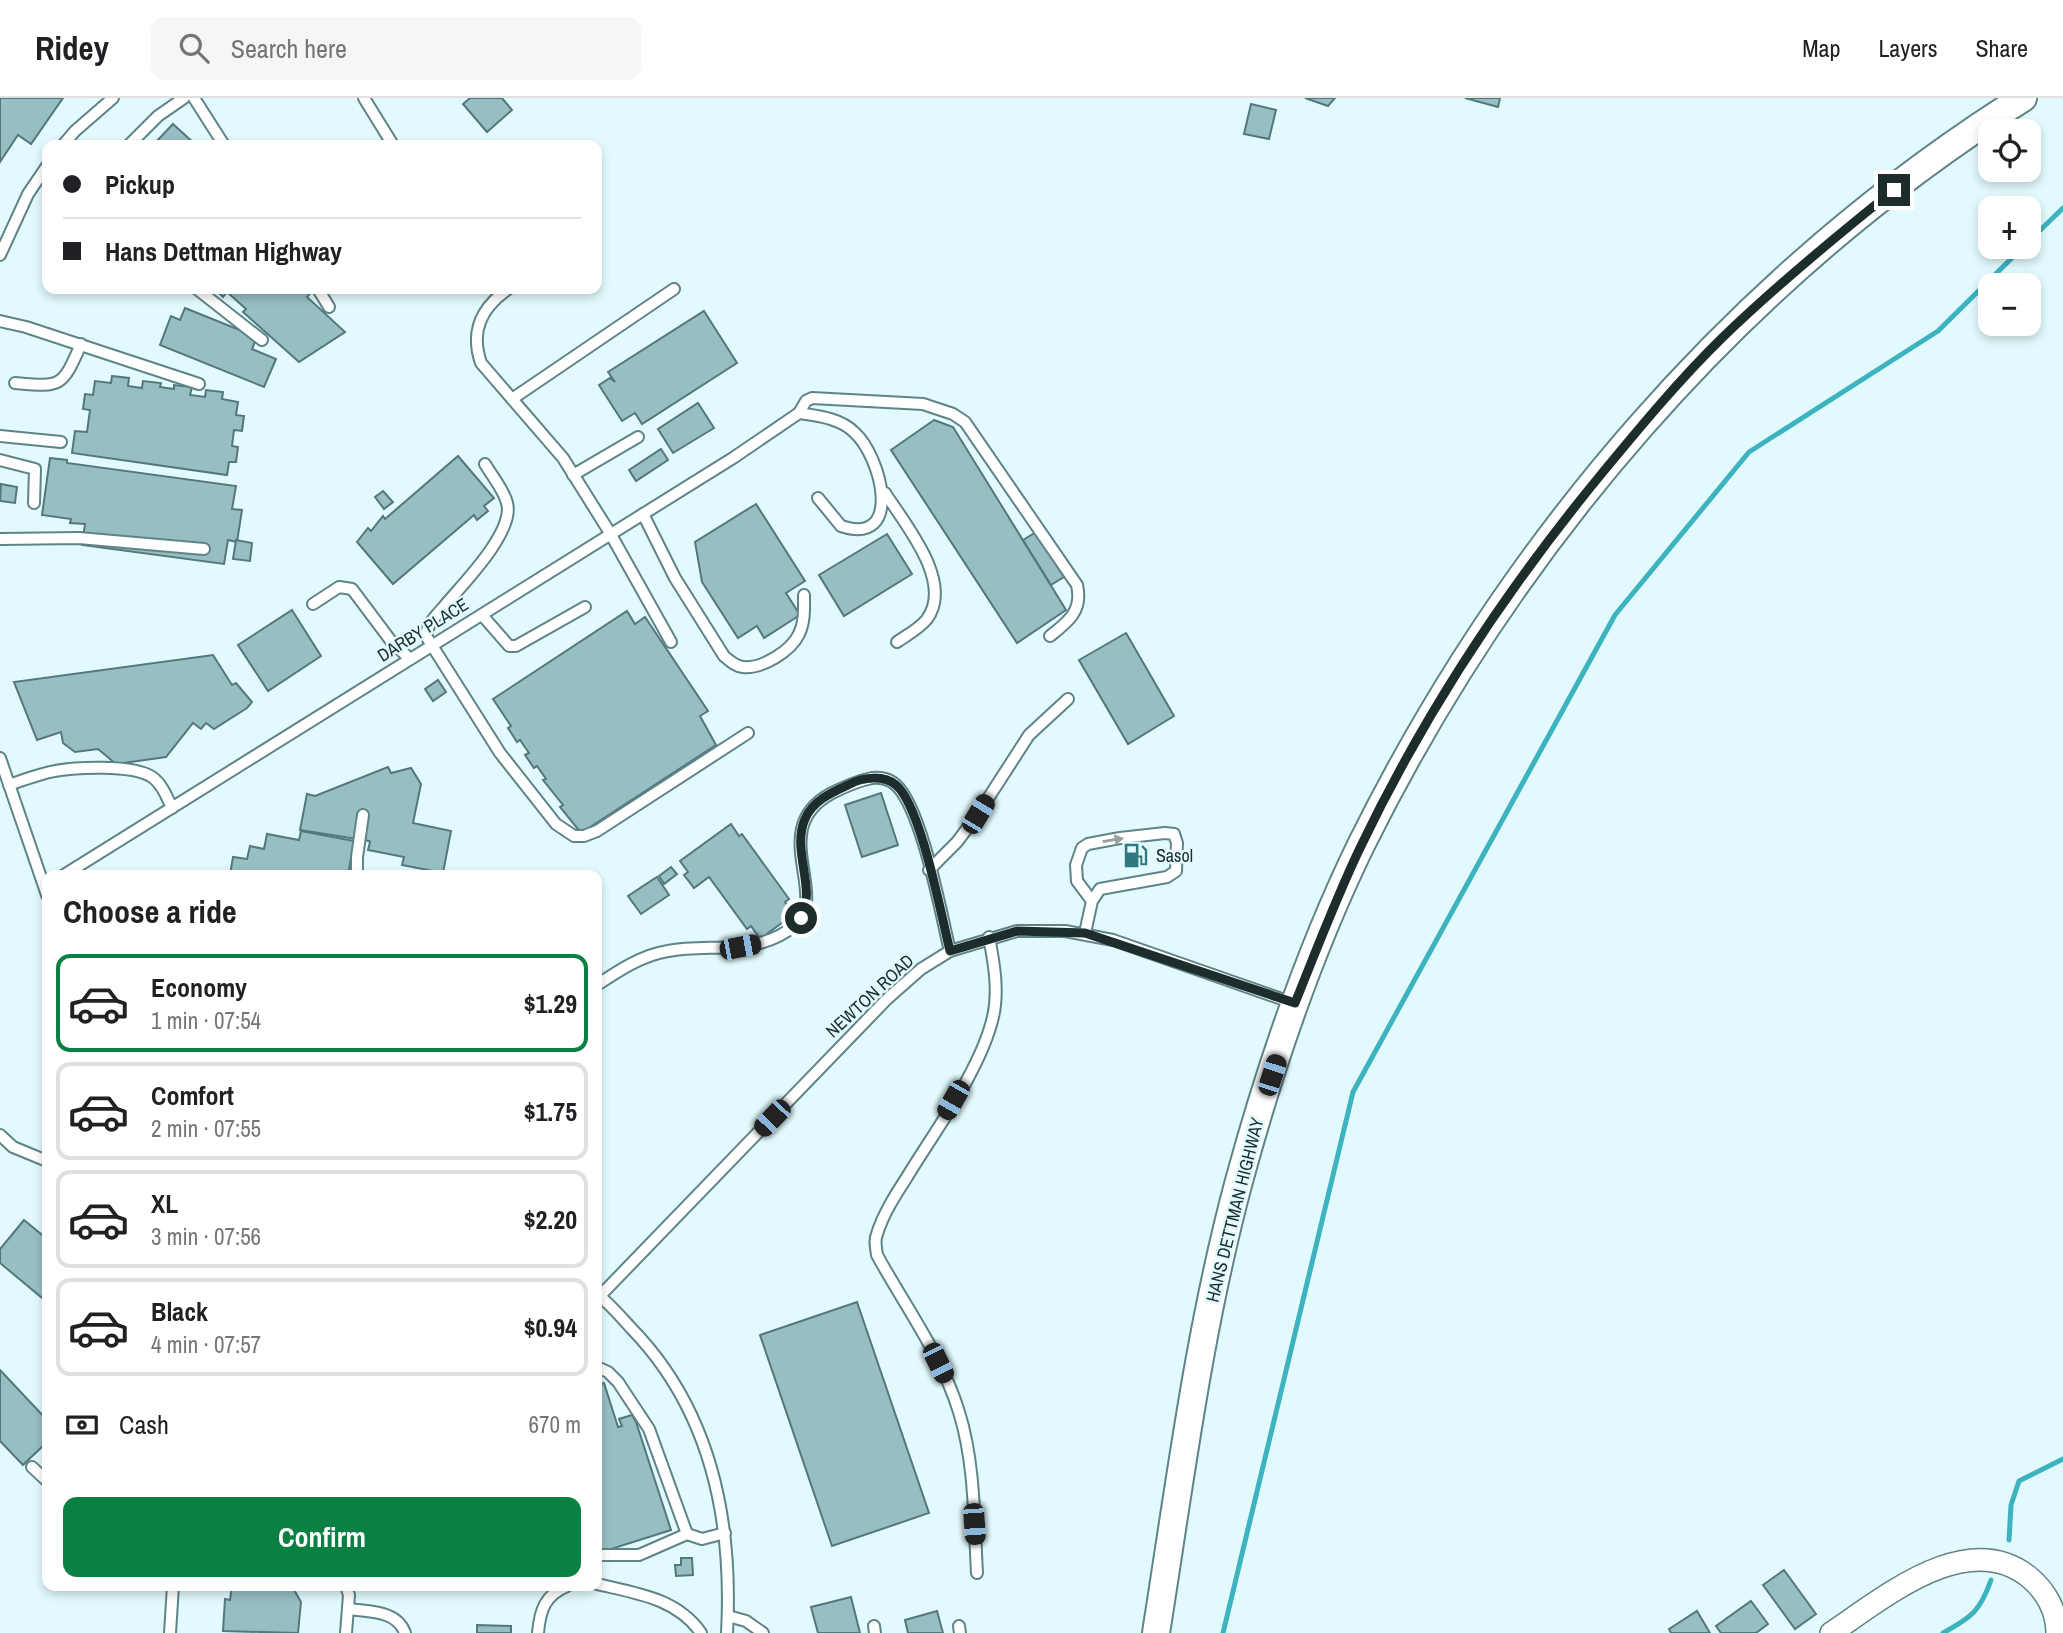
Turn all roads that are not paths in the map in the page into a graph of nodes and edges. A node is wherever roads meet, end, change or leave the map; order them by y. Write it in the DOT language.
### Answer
graph roads {
  1 [pos="113,98"];
  2 [pos="184,98"];
  3 [pos="194,98"];
  4 [pos="364,98"];
  5 [pos="2023,98"];
  6 [pos="67,140"];
  7 [pos="134,140"];
  8 [pos="221,140"];
  9 [pos="390,140"];
  10 [pos="42,175"];
  11 [pos="0,255"];
  12 [pos="674,289"];
  13 [pos="203,294"];
  14 [pos="321,294"];
  15 [pos="501,294"];
  16 [pos="329,307"];
  17 [pos="0,321"];
  18 [pos="262,340"];
  19 [pos="81,344"];
  20 [pos="15,383"];
  21 [pos="199,384"];
  22 [pos="512,399"];
  23 [pos="799,413"];
  24 [pos="0,436"];
  25 [pos="638,437"];
  26 [pos="61,442"];
  27 [pos="0,460"];
  28 [pos="485,464"];
  29 [pos="573,475"];
  30 [pos="883,491"];
  31 [pos="818,498"];
  32 [pos="34,503"];
  33 [pos="643,514"];
  34 [pos="610,533"];
  35 [pos="0,539"];
  36 [pos="204,549"];
  37 [pos="804,595"];
  38 [pos="313,604"];
  39 [pos="585,607"];
  40 [pos="482,615"];
  41 [pos="1049,636"];
  42 [pos="671,642"];
  43 [pos="897,642"];
  44 [pos="431,646"];
  45 [pos="410,659"];
  46 [pos="1068,699"];
  47 [pos="748,733"];
  48 [pos="0,758"];
  49 [pos="9,785"];
  50 [pos="172,808"];
  51 [pos="363,815"];
  52 [pos="72,870"];
  53 [pos="357,870"];
  54 [pos="929,870"];
  55 [pos="42,878"];
  56 [pos="1092,901"];
  57 [pos="1085,933"];
  58 [pos="989,937"];
  59 [pos="950,951"];
  60 [pos="602,982"];
  61 [pos="1295,1003"];
  62 [pos="0,1135"];
  63 [pos="42,1159"];
  64 [pos="602,1292"];
  65 [pos="602,1300"];
  66 [pos="602,1369"];
  67 [pos="32,1467"];
  68 [pos="42,1476"];
  69 [pos="725,1533"];
  70 [pos="687,1534"];
  71 [pos="602,1555"];
  72 [pos="977,1573"];
  73 [pos="602,1585"];
  74 [pos="173,1591"];
  75 [pos="347,1591"];
  76 [pos="555,1591"];
  77 [pos="349,1609"];
  78 [pos="728,1616"];
  79 [pos="170,1633"];
  80 [pos="346,1633"];
  81 [pos="405,1633"];
  82 [pos="538,1633"];
  83 [pos="701,1633"];
  84 [pos="727,1633"];
  85 [pos="763,1633"];
  86 [pos="1156,1633"];
  87 [pos="1831,1633"];
  88 [pos="2057,1633"];
  1 -- 6 [label="lane"];
  2 -- 7 [label="lane"];
  3 -- 8 [label="lane"];
  4 -- 9 [label="lane"];
  5 -- 61 [label="street, HANS DETTMAN HIGHWAY"];
  10 -- 11 [label="lane"];
  12 -- 22 [label="lane"];
  13 -- 18 [label="lane"];
  14 -- 16 [label="lane"];
  15 -- 22 [label="lane"];
  17 -- 19 [label="lane"];
  19 -- 20 [label="lane"];
  19 -- 21 [label="lane"];
  22 -- 29 [label="lane"];
  23 -- 30 [label="lane"];
  23 -- 33 [label="lane, DARBY PLACE"];
  23 -- 41 [label="lane, DARBY PLACE"];
  24 -- 26 [label="lane"];
  25 -- 29 [label="lane"];
  27 -- 32 [label="lane"];
  28 -- 44 [label="lane"];
  29 -- 34 [label="lane"];
  30 -- 31 [label="lane"];
  30 -- 43 [label="lane"];
  33 -- 34 [label="lane, DARBY PLACE"];
  33 -- 37 [label="lane"];
  34 -- 40 [label="lane, DARBY PLACE"];
  34 -- 42 [label="lane"];
  35 -- 36 [label="lane"];
  38 -- 45 [label="lane"];
  39 -- 40 [label="lane"];
  40 -- 44 [label="lane, DARBY PLACE"];
  44 -- 45 [label="lane, DARBY PLACE"];
  44 -- 47 [label="lane"];
  45 -- 50 [label="lane, DARBY PLACE"];
  46 -- 54 [label="lane"];
  48 -- 49 [label="lane"];
  49 -- 50 [label="lane"];
  49 -- 55 [label="lane"];
  50 -- 52 [label="lane, DARBY PLACE"];
  51 -- 53 [label="lane"];
  54 -- 59 [label="lane"];
  54 -- 60 [label="lane"];
  56 -- 56 [label="lane, one-way"];
  56 -- 57 [label="lane"];
  57 -- 58 [label="lane, NEWTON ROAD"];
  57 -- 61 [label="lane, NEWTON ROAD"];
  58 -- 59 [label="lane, NEWTON ROAD"];
  58 -- 72 [label="lane"];
  59 -- 64 [label="lane, NEWTON ROAD"];
  61 -- 86 [label="street, HANS DETTMAN HIGHWAY"];
  62 -- 63 [label="lane"];
  65 -- 69 [label="lane"];
  66 -- 70 [label="lane"];
  67 -- 68 [label="lane"];
  69 -- 70 [label="lane"];
  69 -- 78 [label="lane"];
  70 -- 71 [label="lane"];
  73 -- 83 [label="lane"];
  74 -- 79 [label="lane"];
  75 -- 77 [label="lane"];
  76 -- 82 [label="lane"];
  77 -- 80 [label="lane"];
  77 -- 81 [label="lane"];
  78 -- 84 [label="lane"];
  78 -- 85 [label="lane"];
  87 -- 88 [label="street"];
}
